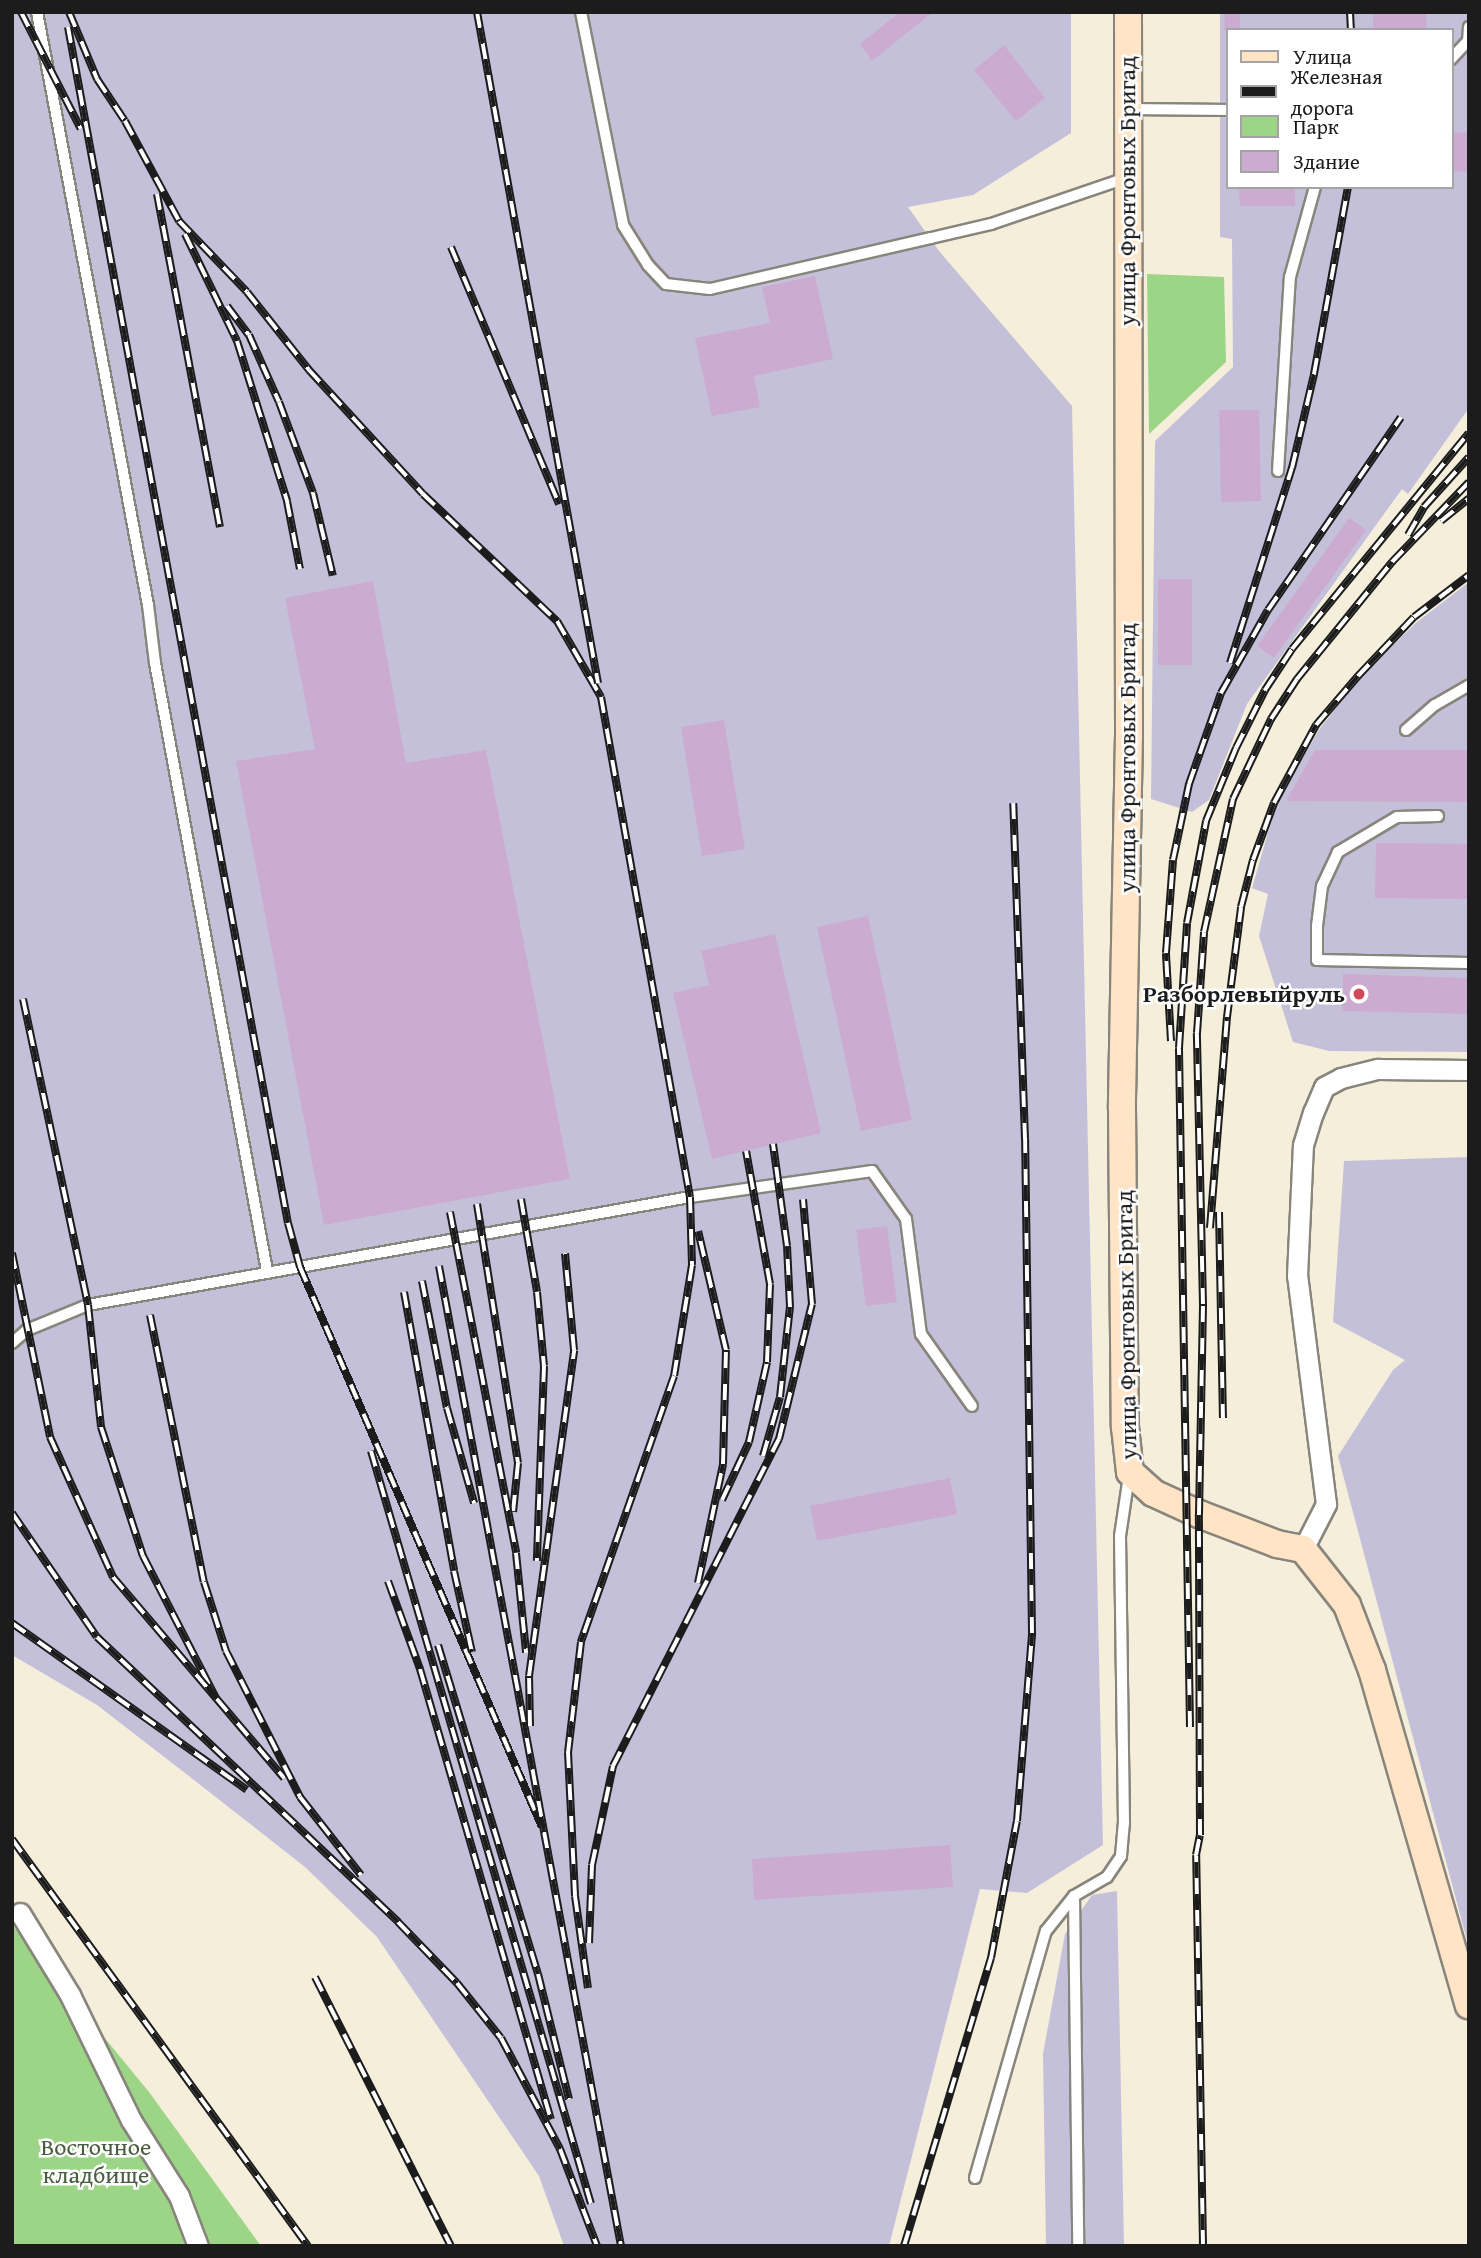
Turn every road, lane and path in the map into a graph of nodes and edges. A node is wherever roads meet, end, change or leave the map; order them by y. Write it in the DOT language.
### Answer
graph roads {
  1 [pos="37,12"];
  2 [pos="582,12"];
  3 [pos="1128,12"];
  4 [pos="1469,27"];
  5 [pos="1453,57"];
  6 [pos="1127,109"];
  7 [pos="1226,110"];
  8 [pos="1127,178"];
  9 [pos="1314,189"];
  10 [pos="1278,471"];
  11 [pos="1469,685"];
  12 [pos="1406,730"];
  13 [pos="1438,816"];
  14 [pos="1469,963"];
  15 [pos="1469,1070"];
  16 [pos="267,1271"];
  17 [pos="12,1343"];
  18 [pos="972,1406"];
  19 [pos="1130,1472"];
  20 [pos="1303,1549"];
  21 [pos="1074,1896"];
  22 [pos="20,1913"];
  23 [pos="1469,2006"];
  24 [pos="975,2178"];
  25 [pos="198,2246"];
  26 [pos="1078,2246"];
  1 -- 16 [label="lane"];
  2 -- 8 [label="lane"];
  3 -- 6 [label="main road, улица Фронтовых Бригад"];
  4 -- 5 [label="lane"];
  6 -- 7 [label="lane"];
  6 -- 8 [label="main road, улица Фронтовых Бригад"];
  8 -- 19 [label="main road, улица Фронтовых Бригад"];
  9 -- 10 [label="lane"];
  11 -- 12 [label="lane"];
  13 -- 14 [label="lane"];
  15 -- 20 [label="street"];
  16 -- 17 [label="lane"];
  16 -- 18 [label="lane"];
  19 -- 20 [label="main road, улица Фронтовых Бригад"];
  19 -- 21 [label="lane"];
  20 -- 23 [label="main road"];
  21 -- 24 [label="lane"];
  21 -- 26 [label="lane"];
  22 -- 25 [label="street"];
}
